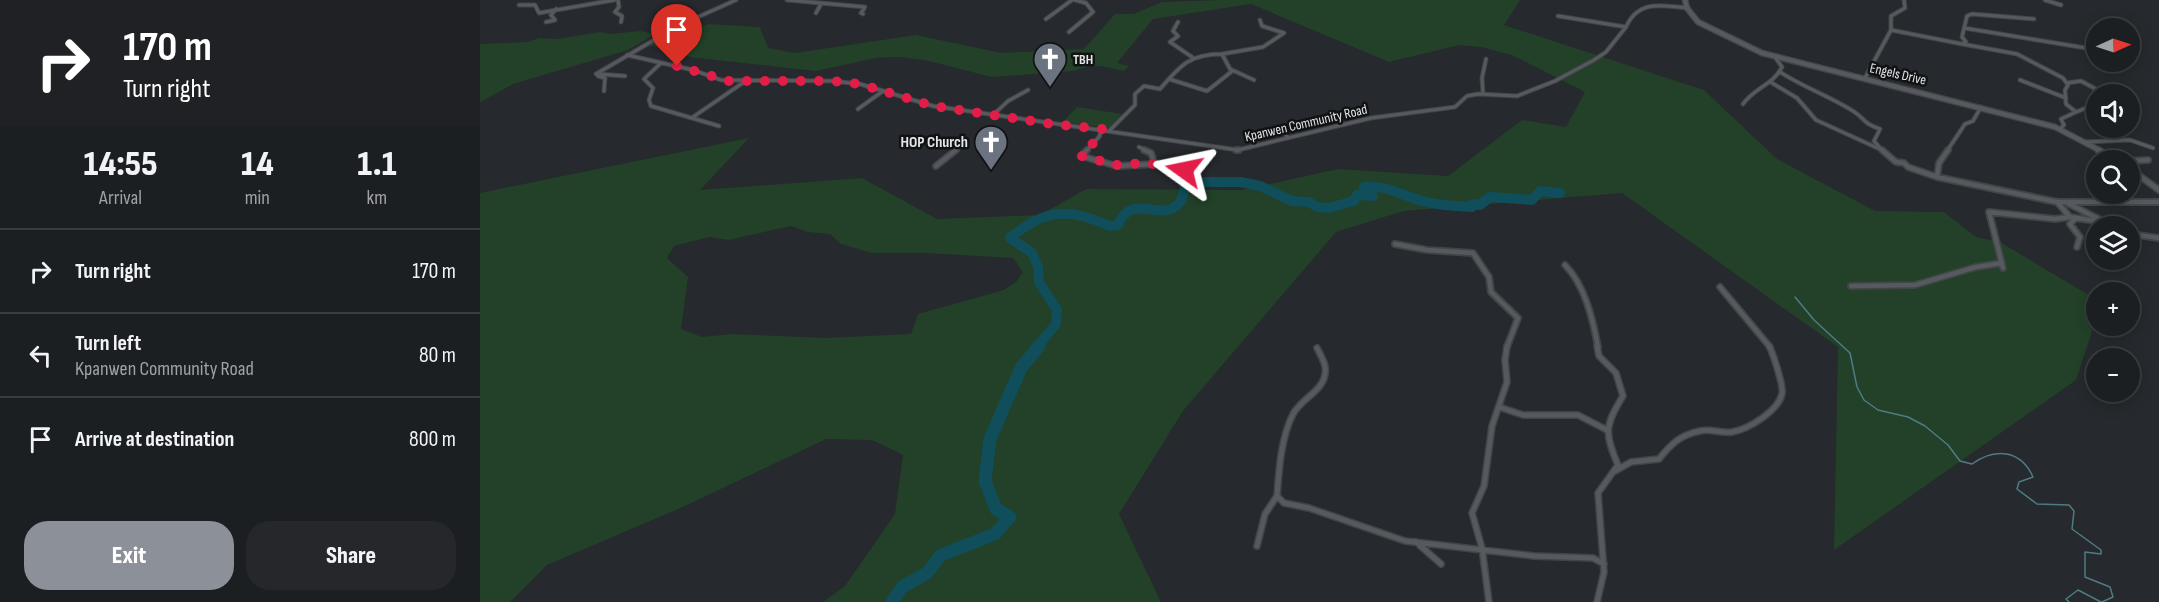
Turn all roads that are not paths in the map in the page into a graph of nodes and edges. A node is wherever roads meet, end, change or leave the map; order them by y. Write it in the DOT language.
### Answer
graph roads {
  1 [pos="613,0"];
  2 [pos="736,0"];
  3 [pos="787,0"];
  4 [pos="1074,0"];
  5 [pos="1685,0"];
  6 [pos="1904,0"];
  7 [pos="2045,0"];
  8 [pos="821,4"];
  9 [pos="519,5"];
  10 [pos="2061,5"];
  11 [pos="1687,8"];
  12 [pos="556,9"];
  13 [pos="816,12"];
  14 [pos="862,14"];
  15 [pos="1558,16"];
  16 [pos="1046,19"];
  17 [pos="2034,19"];
  18 [pos="1260,20"];
  19 [pos="546,22"];
  20 [pos="621,22"];
  21 [pos="1178,22"];
  22 [pos="1626,27"];
  23 [pos="1964,28"];
  24 [pos="1891,30"];
  25 [pos="1069,32"];
  26 [pos="1962,44"];
  27 [pos="2086,48"];
  28 [pos="1222,54"];
  29 [pos="627,55"];
  30 [pos="1192,57"];
  31 [pos="1775,57"];
  32 [pos="1486,59"];
  33 [pos="661,63"];
  34 [pos="1231,72"];
  35 [pos="1780,72"];
  36 [pos="596,74"];
  37 [pos="626,76"];
  38 [pos="1865,78"];
  39 [pos="1169,79"];
  40 [pos="747,80"];
  41 [pos="1254,80"];
  42 [pos="2020,80"];
  43 [pos="1772,83"];
  44 [pos="2067,83"];
  45 [pos="2087,84"];
  46 [pos="1028,90"];
  47 [pos="604,91"];
  48 [pos="883,91"];
  49 [pos="1483,93"];
  50 [pos="2066,98"];
  51 [pos="1743,104"];
  52 [pos="1981,107"];
  53 [pos="2086,108"];
  54 [pos="858,109"];
  55 [pos="2076,112"];
  56 [pos="992,116"];
  57 [pos="693,117"];
  58 [pos="719,126"];
  59 [pos="1102,129"];
  60 [pos="2060,129"];
  61 [pos="1109,131"];
  62 [pos="1282,131"];
  63 [pos="1288,138"];
  64 [pos="2086,142"];
  65 [pos="963,144"];
  66 [pos="1139,147"];
  67 [pos="2153,148"];
  68 [pos="1881,149"];
  69 [pos="2098,150"];
  70 [pos="2140,160"];
  71 [pos="2148,160"];
  72 [pos="1155,164"];
  73 [pos="936,166"];
  74 [pos="1184,170"];
  75 [pos="2140,176"];
  76 [pos="1937,177"];
  77 [pos="2159,190"];
  78 [pos="2057,202"];
  79 [pos="2159,202"];
  80 [pos="2091,216"];
  81 [pos="2070,217"];
  82 [pos="2076,218"];
  83 [pos="2086,220"];
  84 [pos="2140,235"];
  85 [pos="2159,238"];
  86 [pos="1395,244"];
  87 [pos="2077,247"];
  88 [pos="1565,265"];
  89 [pos="1851,286"];
  90 [pos="1720,287"];
  91 [pos="1317,348"];
  92 [pos="1499,407"];
  93 [pos="1607,430"];
  94 [pos="1614,472"];
  95 [pos="1277,496"];
  96 [pos="1416,542"];
  97 [pos="1257,546"];
  98 [pos="1482,548"];
  99 [pos="1441,564"];
  100 [pos="1604,564"];
  101 [pos="1490,602"];
  102 [pos="1597,602"];
  1 -- 12 [label="street"];
  1 -- 20 [label="street"];
  2 -- 29 [label="street"];
  3 -- 8 [label="street"];
  4 -- 16 [label="street"];
  4 -- 25 [label="street"];
  5 -- 11 [label="street"];
  6 -- 24 [label="street"];
  7 -- 10 [label="street"];
  8 -- 13 [label="street"];
  8 -- 14 [label="street"];
  9 -- 12 [label="street"];
  11 -- 22 [label="street"];
  11 -- 31 [label="street, Engels Drive"];
  12 -- 19 [label="street"];
  15 -- 22 [label="street"];
  17 -- 23 [label="street"];
  18 -- 28 [label="street"];
  21 -- 30 [label="street"];
  22 -- 49 [label="street"];
  23 -- 26 [label="street"];
  23 -- 27 [label="street"];
  24 -- 26 [label="street"];
  24 -- 38 [label="street"];
  26 -- 44 [label="street"];
  28 -- 30 [label="street"];
  28 -- 34 [label="street"];
  29 -- 33 [label="street, Kpanwen Community Road"];
  29 -- 36 [label="street"];
  30 -- 39 [label="street"];
  31 -- 35 [label="street"];
  31 -- 38 [label="street, Engels Drive"];
  32 -- 49 [label="street"];
  33 -- 40 [label="street, Kpanwen Community Road"];
  33 -- 57 [label="street"];
  34 -- 39 [label="street"];
  34 -- 41 [label="street"];
  35 -- 43 [label="street"];
  35 -- 68 [label="street"];
  36 -- 37 [label="street"];
  36 -- 47 [label="street"];
  38 -- 52 [label="street, Engels Drive"];
  39 -- 61 [label="street"];
  40 -- 48 [label="street, Kpanwen Community Road"];
  40 -- 57 [label="street"];
  42 -- 50 [label="street"];
  43 -- 51 [label="street"];
  43 -- 68 [label="street"];
  44 -- 45 [label="street"];
  44 -- 50 [label="street"];
  46 -- 56 [label="street"];
  48 -- 54 [label="street"];
  48 -- 56 [label="street, Kpanwen Community Road"];
  49 -- 63 [label="street, Kpanwen Community Road"];
  50 -- 55 [label="street"];
  52 -- 60 [label="street, Engels Drive"];
  52 -- 76 [label="street"];
  53 -- 55 [label="street"];
  55 -- 60 [label="street"];
  56 -- 59 [label="street, Kpanwen Community Road"];
  57 -- 58 [label="street"];
  59 -- 61 [label="street, Kpanwen Community Road"];
  59 -- 72 [label="street"];
  60 -- 64 [label="street, Engels Drive"];
  61 -- 63 [label="street, Kpanwen Community Road"];
  62 -- 63 [label="street"];
  64 -- 67 [label="street"];
  64 -- 69 [label="street, Engels Drive"];
  65 -- 73 [label="street"];
  66 -- 72 [label="street"];
  68 -- 76 [label="street"];
  70 -- 71 [label="street"];
  72 -- 74 [label="street"];
  75 -- 77 [label="street"];
  76 -- 78 [label="street"];
  78 -- 79 [label="street"];
  78 -- 80 [label="street"];
  78 -- 81 [label="street"];
  81 -- 82 [label="street"];
  81 -- 89 [label="street"];
  82 -- 83 [label="street"];
  82 -- 87 [label="street"];
  84 -- 85 [label="street"];
  86 -- 92 [label="street"];
  88 -- 93 [label="street"];
  90 -- 94 [label="street"];
  91 -- 95 [label="street"];
  92 -- 93 [label="street"];
  92 -- 98 [label="street"];
  93 -- 94 [label="street"];
  94 -- 100 [label="street"];
  95 -- 96 [label="street"];
  95 -- 97 [label="street"];
  96 -- 98 [label="street"];
  96 -- 99 [label="street"];
  98 -- 100 [label="street"];
  98 -- 101 [label="street"];
  100 -- 102 [label="street"];
}
